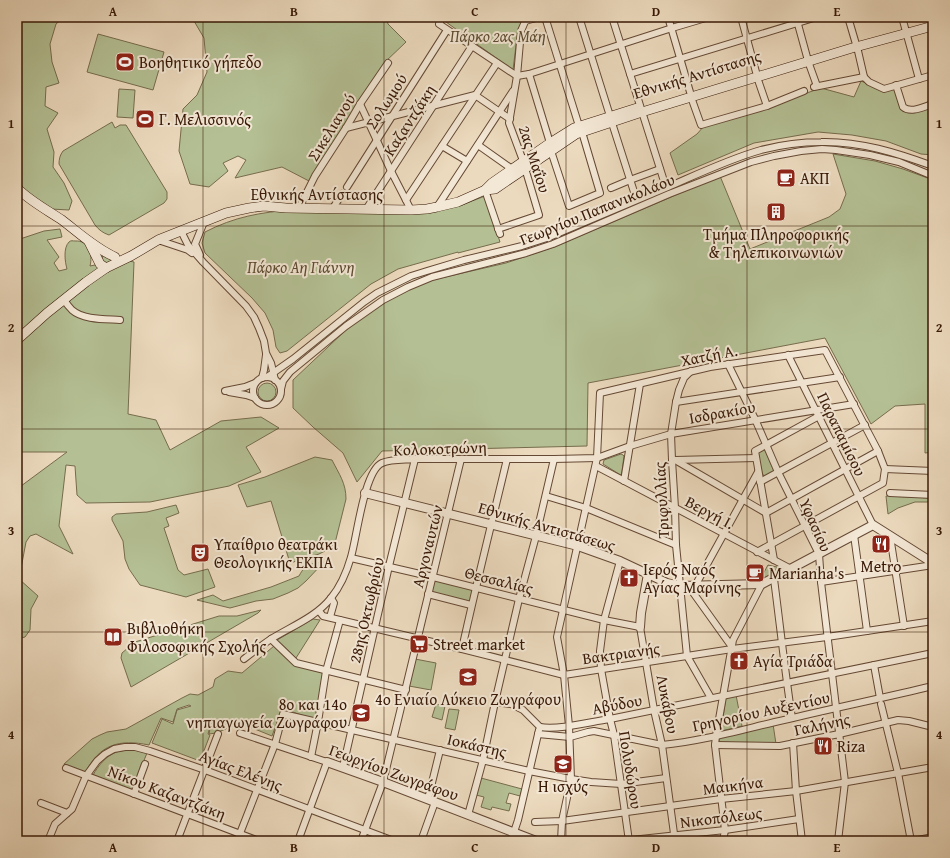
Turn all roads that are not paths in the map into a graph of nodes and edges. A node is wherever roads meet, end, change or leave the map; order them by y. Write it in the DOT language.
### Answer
graph roads {
  1 [pos="442,17"];
  2 [pos="540,17"];
  3 [pos="545,17"];
  4 [pos="579,17"];
  5 [pos="612,17"];
  6 [pos="668,17"];
  7 [pos="709,17"];
  8 [pos="741,17"];
  9 [pos="817,17"];
  10 [pos="848,17"];
  11 [pos="902,17"];
  12 [pos="526,19"];
  13 [pos="797,20"];
  14 [pos="933,21"];
  15 [pos="933,26"];
  16 [pos="672,28"];
  17 [pos="447,30"];
  18 [pos="906,31"];
  19 [pos="746,38"];
  20 [pos="620,44"];
  21 [pos="856,44"];
  22 [pos="472,46"];
  23 [pos="591,54"];
  24 [pos="680,58"];
  25 [pos="807,59"];
  26 [pos="496,62"];
  27 [pos="388,63"];
  28 [pos="560,64"];
  29 [pos="529,74"];
  30 [pos="630,74"];
  31 [pos="756,74"];
  32 [pos="933,75"];
  33 [pos="517,76"];
  34 [pos="864,76"];
  35 [pos="919,79"];
  36 [pos="896,85"];
  37 [pos="514,88"];
  38 [pos="804,91"];
  39 [pos="690,94"];
  40 [pos="475,96"];
  41 [pos="360,104"];
  42 [pos="933,104"];
  43 [pos="767,106"];
  44 [pos="432,107"];
  45 [pos="641,109"];
  46 [pos="499,111"];
  47 [pos="391,117"];
  48 [pos="510,118"];
  49 [pos="611,119"];
  50 [pos="369,123"];
  51 [pos="346,128"];
  52 [pos="581,129"];
  53 [pos="376,140"];
  54 [pos="478,145"];
  55 [pos="442,146"];
  56 [pos="550,147"];
  57 [pos="467,161"];
  58 [pos="524,165"];
  59 [pos="933,166"];
  60 [pos="512,169"];
  61 [pos="660,169"];
  62 [pos="391,171"];
  63 [pos="933,176"];
  64 [pos="663,178"];
  65 [pos="630,180"];
  66 [pos="346,187"];
  67 [pos="17,188"];
  68 [pos="611,188"];
  69 [pos="486,190"];
  70 [pos="342,194"];
  71 [pos="635,195"];
  72 [pos="406,200"];
  73 [pos="299,208"];
  74 [pos="332,208"];
  75 [pos="367,208"];
  76 [pos="437,208"];
  77 [pos="411,210"];
  78 [pos="204,222"];
  79 [pos="181,231"];
  80 [pos="158,240"];
  81 [pos="89,241"];
  82 [pos="103,252"];
  83 [pos="131,256"];
  84 [pos="115,257"];
  85 [pos="203,262"];
  86 [pos="104,265"];
  87 [pos="64,300"];
  88 [pos="120,320"];
  89 [pos="17,340"];
  90 [pos="266,353"];
  91 [pos="788,355"];
  92 [pos="271,362"];
  93 [pos="728,364"];
  94 [pos="281,368"];
  95 [pos="691,371"];
  96 [pos="264,377"];
  97 [pos="274,377"];
  98 [pos="840,377"];
  99 [pos="255,383"];
  100 [pos="803,383"];
  101 [pos="640,384"];
  102 [pos="281,389"];
  103 [pos="742,392"];
  104 [pos="254,398"];
  105 [pos="676,402"];
  106 [pos="854,404"];
  107 [pos="817,413"];
  108 [pos="755,420"];
  109 [pos="865,425"];
  110 [pos="672,434"];
  111 [pos="832,442"];
  112 [pos="766,445"];
  113 [pos="630,446"];
  114 [pos="878,451"];
  115 [pos="598,458"];
  116 [pos="756,458"];
  117 [pos="416,459"];
  118 [pos="461,459"];
  119 [pos="507,459"];
  120 [pos="554,459"];
  121 [pos="673,460"];
  122 [pos="596,466"];
  123 [pos="845,469"];
  124 [pos="885,469"];
  125 [pos="932,471"];
  126 [pos="758,472"];
  127 [pos="778,472"];
  128 [pos="624,481"];
  129 [pos="760,482"];
  130 [pos="933,482"];
  131 [pos="365,493"];
  132 [pos="890,493"];
  133 [pos="933,495"];
  134 [pos="546,496"];
  135 [pos="859,496"];
  136 [pos="791,499"];
  137 [pos="743,500"];
  138 [pos="404,504"];
  139 [pos="586,508"];
  140 [pos="675,508"];
  141 [pos="766,513"];
  142 [pos="448,514"];
  143 [pos="492,525"];
  144 [pos="804,525"];
  145 [pos="873,525"];
  146 [pos="724,534"];
  147 [pos="854,535"];
  148 [pos="536,536"];
  149 [pos="890,536"];
  150 [pos="771,544"];
  151 [pos="676,545"];
  152 [pos="578,546"];
  153 [pos="757,552"];
  154 [pos="818,554"];
  155 [pos="351,558"];
  156 [pos="774,560"];
  157 [pos="620,561"];
  158 [pos="933,564"];
  159 [pos="389,566"];
  160 [pos="791,569"];
  161 [pos="895,571"];
  162 [pos="648,574"];
  163 [pos="859,576"];
  164 [pos="433,577"];
  165 [pos="774,579"];
  166 [pos="821,582"];
  167 [pos="762,584"];
  168 [pos="680,586"];
  169 [pos="692,586"];
  170 [pos="475,588"];
  171 [pos="428,594"];
  172 [pos="330,598"];
  173 [pos="519,599"];
  174 [pos="471,605"];
  175 [pos="563,610"];
  176 [pos="319,611"];
  177 [pos="330,617"];
  178 [pos="340,620"];
  179 [pos="604,620"];
  180 [pos="933,621"];
  181 [pos="904,626"];
  182 [pos="640,627"];
  183 [pos="375,629"];
  184 [pos="866,631"];
  185 [pos="827,637"];
  186 [pos="418,638"];
  187 [pos="271,639"];
  188 [pos="783,643"];
  189 [pos="732,648"];
  190 [pos="462,649"];
  191 [pos="933,652"];
  192 [pos="687,656"];
  193 [pos="244,659"];
  194 [pos="505,660"];
  195 [pos="646,662"];
  196 [pos="874,665"];
  197 [pos="601,668"];
  198 [pos="326,671"];
  199 [pos="832,673"];
  200 [pos="564,675"];
  201 [pos="363,680"];
  202 [pos="787,682"];
  203 [pos="933,686"];
  204 [pos="406,690"];
  205 [pos="723,696"];
  206 [pos="711,698"];
  207 [pos="881,701"];
  208 [pos="495,702"];
  209 [pos="836,708"];
  210 [pos="654,710"];
  211 [pos="792,718"];
  212 [pos="610,719"];
  213 [pos="318,722"];
  214 [pos="886,723"];
  215 [pos="569,726"];
  216 [pos="540,727"];
  217 [pos="933,727"];
  218 [pos="351,730"];
  219 [pos="240,733"];
  220 [pos="218,734"];
  221 [pos="538,734"];
  222 [pos="839,734"];
  223 [pos="614,735"];
  224 [pos="716,736"];
  225 [pos="570,737"];
  226 [pos="394,740"];
  227 [pos="274,744"];
  228 [pos="662,744"];
  229 [pos="793,744"];
  230 [pos="716,745"];
  231 [pos="440,750"];
  232 [pos="311,757"];
  233 [pos="483,760"];
  234 [pos="327,762"];
  235 [pos="145,764"];
  236 [pos="343,767"];
  237 [pos="933,767"];
  238 [pos="66,768"];
  239 [pos="205,770"];
  240 [pos="529,771"];
  241 [pos="898,774"];
  242 [pos="86,776"];
  243 [pos="666,778"];
  244 [pos="571,779"];
  245 [pos="383,782"];
  246 [pos="844,782"];
  247 [pos="621,784"];
  248 [pos="257,790"];
  249 [pos="796,791"];
  250 [pos="134,794"];
  251 [pos="721,799"];
  252 [pos="431,801"];
  253 [pos="41,803"];
  254 [pos="670,807"];
  255 [pos="310,810"];
  256 [pos="67,813"];
  257 [pos="624,813"];
  258 [pos="188,814"];
  259 [pos="468,815"];
  260 [pos="799,819"];
  261 [pos="562,821"];
  262 [pos="536,822"];
  263 [pos="365,830"];
  264 [pos="725,830"];
  265 [pos="514,832"];
  266 [pos="240,834"];
  267 [pos="933,837"];
  268 [pos="675,838"];
  269 [pos="48,841"];
  270 [pos="177,841"];
  271 [pos="237,841"];
  272 [pos="259,841"];
  273 [pos="298,841"];
  274 [pos="361,841"];
  275 [pos="394,841"];
  276 [pos="421,841"];
  277 [pos="510,841"];
  278 [pos="536,841"];
  279 [pos="561,841"];
  280 [pos="622,841"];
  281 [pos="629,841"];
  282 [pos="723,841"];
  283 [pos="802,841"];
  284 [pos="838,841"];
  285 [pos="912,841"];
  1 -- 17 [label="street"];
  2 -- 12 [label="street"];
  3 -- 28 [label="street"];
  4 -- 23 [label="street"];
  5 -- 20 [label="street"];
  6 -- 16 [label="street"];
  7 -- 16 [label="street"];
  8 -- 19 [label="street"];
  9 -- 13 [label="street"];
  10 -- 21 [label="street"];
  11 -- 18 [label="street"];
  12 -- 33 [label="street, 2ας Μαΐου"];
  13 -- 19 [label="street"];
  13 -- 25 [label="street"];
  14 -- 18 [label="main road, Εθνικής Αντίστασης"];
  15 -- 18 [label="main road, Εθνικής Αντίστασης"];
  16 -- 20 [label="street"];
  16 -- 24 [label="street"];
  17 -- 22 [label="street"];
  17 -- 47 [label="street, Σολωμού"];
  18 -- 21 [label="main road, Εθνικής Αντίστασης"];
  18 -- 35 [label="street"];
  19 -- 24 [label="street"];
  19 -- 31 [label="street"];
  20 -- 23 [label="street"];
  20 -- 30 [label="street"];
  21 -- 25 [label="main road, Εθνικής Αντίστασης"];
  21 -- 34 [label="street"];
  22 -- 26 [label="street"];
  22 -- 44 [label="street, Καζαντζάκη"];
  23 -- 28 [label="street"];
  23 -- 49 [label="street"];
  24 -- 30 [label="street"];
  24 -- 39 [label="street"];
  25 -- 31 [label="main road, Εθνικής Αντίστασης"];
  25 -- 34 [label="street"];
  26 -- 33 [label="street"];
  26 -- 40 [label="street"];
  27 -- 41 [label="street, Σικελιανού"];
  28 -- 29 [label="street"];
  28 -- 52 [label="street"];
  29 -- 33 [label="street"];
  29 -- 56 [label="street"];
  30 -- 45 [label="street"];
  31 -- 39 [label="main road, Εθνικής Αντίστασης"];
  31 -- 43 [label="street"];
  32 -- 35 [label="street"];
  33 -- 37 [label="street, 2ας Μαΐου"];
  34 -- 36 [label="street"];
  35 -- 36 [label="street"];
  36 -- 42 [label="street"];
  37 -- 46 [label="street"];
  37 -- 48 [label="street, 2ας Μαΐου"];
  38 -- 43 [label="street"];
  39 -- 43 [label="street"];
  39 -- 45 [label="main road, Εθνικής Αντίστασης"];
  40 -- 44 [label="street"];
  40 -- 46 [label="street"];
  40 -- 55 [label="street"];
  41 -- 50 [label="street"];
  41 -- 51 [label="street, Σικελιανού"];
  44 -- 47 [label="street"];
  44 -- 62 [label="street, Καζαντζάκη"];
  45 -- 49 [label="main road, Εθνικής Αντίστασης"];
  45 -- 61 [label="street"];
  46 -- 48 [label="street"];
  46 -- 54 [label="street"];
  47 -- 50 [label="street"];
  47 -- 53 [label="street, Σολωμού"];
  48 -- 58 [label="street, 2ας Μαΐου"];
  49 -- 52 [label="main road, Εθνικής Αντίστασης"];
  49 -- 65 [label="street"];
  50 -- 51 [label="street"];
  50 -- 53 [label="street"];
  51 -- 73 [label="street, Σικελιανού"];
  52 -- 56 [label="main road, Εθνικής Αντίστασης"];
  52 -- 56 [label="street"];
  53 -- 62 [label="street"];
  53 -- 66 [label="street, Σολωμού"];
  54 -- 57 [label="street"];
  54 -- 60 [label="street"];
  55 -- 57 [label="street"];
  55 -- 72 [label="street"];
  56 -- 58 [label="main road, Εθνικής Αντίστασης"];
  57 -- 76 [label="street"];
  58 -- 60 [label="main road, Εθνικής Αντίστασης"];
  58 -- 69 [label="main road, Εθνικής Αντίστασης"];
  58 -- 69 [label="street, 2ας Μαΐου"];
  59 -- 94 [label="street, Γεωργίου Παπανικολάου"];
  60 -- 69 [label="main road, Εθνικής Αντίστασης"];
  61 -- 64 [label="street"];
  61 -- 65 [label="street"];
  62 -- 72 [label="street"];
  62 -- 75 [label="street, Καζαντζάκη"];
  63 -- 102 [label="street, Γεωργίου Παπανικολάου"];
  65 -- 68 [label="street"];
  65 -- 71 [label="street"];
  67 -- 81 [label="main road"];
  69 -- 76 [label="main road, Εθνικής Αντίστασης"];
  70 -- 74 [label="street"];
  72 -- 77 [label="street"];
  73 -- 74 [label="main road, Εθνικής Αντίστασης"];
  73 -- 78 [label="main road, Εθνικής Αντίστασης"];
  74 -- 75 [label="main road, Εθνικής Αντίστασης"];
  75 -- 77 [label="main road, Εθνικής Αντίστασης"];
  76 -- 77 [label="main road, Εθνικής Αντίστασης"];
  78 -- 79 [label="main road, Εθνικής Αντίστασης"];
  78 -- 85 [label="street"];
  79 -- 80 [label="main road, Εθνικής Αντίστασης"];
  79 -- 85 [label="street"];
  80 -- 83 [label="main road, Εθνικής Αντίστασης"];
  80 -- 85 [label="street"];
  81 -- 82 [label="main road"];
  81 -- 86 [label="main road"];
  82 -- 84 [label="main road"];
  82 -- 86 [label="main road"];
  83 -- 84 [label="main road, Εθνικής Αντίστασης"];
  83 -- 86 [label="main road, Εθνικής Αντίστασης"];
  84 -- 86 [label="main road, Εθνικής Αντίστασης"];
  85 -- 90 [label="street"];
  86 -- 87 [label="main road, Εθνικής Αντίστασης"];
  87 -- 88 [label="street"];
  87 -- 89 [label="main road, Εθνικής Αντίστασης"];
  90 -- 92 [label="street"];
  90 -- 96 [label="street"];
  91 -- 93 [label="street, Χατζή Α."];
  91 -- 98 [label="street, Χατζή Α."];
  91 -- 100 [label="street, Παραπαμίσου"];
  92 -- 94 [label="street"];
  92 -- 97 [label="street"];
  93 -- 95 [label="street, Χατζή Α."];
  93 -- 103 [label="street, Υφασίου"];
  94 -- 97 [label="street, Γεωργίου Παπανικολάου"];
  95 -- 101 [label="street, Χατζή Α."];
  95 -- 105 [label="street, Τριφυλλίας"];
  96 -- 97 [label="street"];
  96 -- 99 [label="street"];
  97 -- 102 [label="street"];
  98 -- 100 [label="street"];
  98 -- 106 [label="street"];
  99 -- 104 [label="street"];
  99 -- 104 [label="street"];
  100 -- 103 [label="street"];
  100 -- 107 [label="street, Παραπαμίσου"];
  101 -- 113 [label="street"];
  101 -- 115 [label="street, Χατζή Α."];
  102 -- 104 [label="street"];
  103 -- 105 [label="street"];
  103 -- 108 [label="street, Υφασίου"];
  105 -- 110 [label="street, Τριφυλλίας"];
  106 -- 107 [label="street, Ισδρακίου"];
  106 -- 109 [label="street"];
  107 -- 108 [label="street, Ισδρακίου"];
  107 -- 111 [label="street, Παραπαμίσου"];
  107 -- 112 [label="street"];
  108 -- 110 [label="street, Ισδρακίου"];
  108 -- 112 [label="street, Υφασίου"];
  109 -- 111 [label="street"];
  109 -- 114 [label="street"];
  110 -- 113 [label="street, Ισδρακίου"];
  110 -- 121 [label="street, Τριφυλλίας"];
  111 -- 123 [label="street, Παραπαμίσου"];
  111 -- 127 [label="street"];
  112 -- 116 [label="street"];
  112 -- 127 [label="street, Υφασίου"];
  113 -- 115 [label="street, Ισδρακίου"];
  113 -- 128 [label="street"];
  114 -- 123 [label="street"];
  114 -- 124 [label="street"];
  115 -- 120 [label="street, Κολοκοτρώνη"];
  115 -- 122 [label="street"];
  116 -- 121 [label="street"];
  116 -- 126 [label="street"];
  117 -- 118 [label="street, Κολοκοτρώνη"];
  117 -- 131 [label="street, Κολοκοτρώνη"];
  117 -- 138 [label="street, 28ης Οκτωβρίου"];
  118 -- 119 [label="street, Κολοκοτρώνη"];
  118 -- 142 [label="street, Αργοναυτών"];
  119 -- 120 [label="street, Κολοκοτρώνη"];
  119 -- 143 [label="street"];
  120 -- 134 [label="street"];
  121 -- 137 [label="street"];
  121 -- 140 [label="street, Τριφυλλίας"];
  122 -- 128 [label="street, Βεργή Ι."];
  122 -- 139 [label="street"];
  123 -- 135 [label="street, Παραπαμίσου"];
  123 -- 136 [label="street"];
  124 -- 125 [label="street"];
  124 -- 135 [label="street"];
  125 -- 130 [label="street"];
  126 -- 129 [label="street"];
  126 -- 137 [label="street"];
  127 -- 129 [label="street"];
  127 -- 136 [label="street, Υφασίου"];
  128 -- 140 [label="street, Βεργή Ι."];
  129 -- 141 [label="street"];
  131 -- 138 [label="street, Εθνικής Αντιστάσεως"];
  131 -- 155 [label="street, Κολοκοτρώνη"];
  132 -- 133 [label="street"];
  134 -- 139 [label="street"];
  134 -- 148 [label="street"];
  135 -- 144 [label="street"];
  135 -- 145 [label="street, Παραπαμίσου"];
  136 -- 141 [label="street"];
  136 -- 144 [label="street, Υφασίου"];
  137 -- 141 [label="street"];
  137 -- 146 [label="street"];
  138 -- 142 [label="street, Εθνικής Αντιστάσεως"];
  138 -- 159 [label="street, 28ης Οκτωβρίου"];
  139 -- 151 [label="street"];
  139 -- 152 [label="street"];
  140 -- 146 [label="street, Βεργή Ι."];
  140 -- 151 [label="street, Τριφυλλίας"];
  141 -- 150 [label="street"];
  142 -- 143 [label="street, Εθνικής Αντιστάσεως"];
  142 -- 164 [label="street, Αργοναυτών"];
  143 -- 148 [label="street, Εθνικής Αντιστάσεως"];
  143 -- 170 [label="street"];
  144 -- 150 [label="street"];
  144 -- 154 [label="street, Υφασίου"];
  145 -- 147 [label="street, Εθνικής Αντιστάσεως"];
  145 -- 149 [label="street"];
  146 -- 153 [label="street, Βεργή Ι."];
  146 -- 169 [label="street"];
  147 -- 154 [label="street, Εθνικής Αντιστάσεως"];
  147 -- 163 [label="street"];
  148 -- 152 [label="street, Εθνικής Αντιστάσεως"];
  148 -- 173 [label="street"];
  149 -- 158 [label="street"];
  149 -- 161 [label="street"];
  150 -- 153 [label="street"];
  150 -- 156 [label="street"];
  151 -- 168 [label="street, Τριφυλλίας"];
  152 -- 157 [label="street, Εθνικής Αντιστάσεως"];
  152 -- 175 [label="street"];
  153 -- 156 [label="street, Βεργή Ι."];
  154 -- 160 [label="street, Εθνικής Αντιστάσεως"];
  154 -- 166 [label="street, Υφασίου"];
  155 -- 159 [label="street, Θεσσαλίας"];
  155 -- 172 [label="street, Κολοκοτρώνη"];
  156 -- 160 [label="street, Βεργή Ι."];
  157 -- 162 [label="street, Εθνικής Αντιστάσεως"];
  157 -- 179 [label="street, Πολυδώρου"];
  158 -- 161 [label="street"];
  159 -- 164 [label="street, Θεσσαλίας"];
  159 -- 183 [label="street, 28ης Οκτωβρίου"];
  160 -- 165 [label="street, Εθνικής Αντιστάσεως"];
  161 -- 163 [label="street"];
  161 -- 181 [label="street"];
  162 -- 168 [label="street, Εθνικής Αντιστάσεως"];
  162 -- 182 [label="street, Λυκάβου"];
  163 -- 166 [label="street"];
  163 -- 184 [label="street"];
  164 -- 170 [label="street, Θεσσαλίας"];
  164 -- 171 [label="street, Αργοναυτών"];
  165 -- 167 [label="street, Εθνικής Αντιστάσεως"];
  165 -- 188 [label="street"];
  166 -- 185 [label="street, Υφασίου"];
  167 -- 169 [label="street, Εθνικής Αντιστάσεως"];
  167 -- 189 [label="street"];
  168 -- 169 [label="street, Εθνικής Αντιστάσεως"];
  168 -- 192 [label="street, Τριφυλλίας"];
  169 -- 189 [label="street"];
  170 -- 173 [label="street, Θεσσαλίας"];
  170 -- 174 [label="street"];
  171 -- 174 [label="street"];
  171 -- 186 [label="street, Αργοναυτών"];
  172 -- 176 [label="street, Κολοκοτρώνη"];
  172 -- 177 [label="street"];
  173 -- 175 [label="street, Θεσσαλίας"];
  173 -- 194 [label="street"];
  174 -- 190 [label="street"];
  175 -- 179 [label="street, Θεσσαλίας"];
  175 -- 200 [label="street"];
  176 -- 177 [label="street, Βακτριανής"];
  176 -- 187 [label="street, Κολοκοτρώνη"];
  177 -- 178 [label="street, Βακτριανής"];
  178 -- 183 [label="street, Βακτριανής"];
  178 -- 198 [label="street"];
  179 -- 182 [label="street, Θεσσαλίας"];
  179 -- 197 [label="street, Πολυδώρου"];
  180 -- 181 [label="street, Βακτριανής"];
  181 -- 184 [label="street, Βακτριανής"];
  182 -- 195 [label="street, Λυκάβου"];
  183 -- 186 [label="street, Βακτριανής"];
  183 -- 201 [label="street, 28ης Οκτωβρίου"];
  184 -- 185 [label="street, Βακτριανής"];
  185 -- 188 [label="street, Βακτριανής"];
  185 -- 199 [label="street, Υφασίου"];
  186 -- 190 [label="street, Βακτριανής"];
  186 -- 204 [label="street, Αργοναυτών"];
  187 -- 193 [label="street, Κολοκοτρώνη"];
  187 -- 198 [label="street"];
  188 -- 189 [label="street, Βακτριανής"];
  188 -- 202 [label="street"];
  189 -- 192 [label="street, Βακτριανής"];
  189 -- 205 [label="street"];
  190 -- 194 [label="street, Βακτριανής"];
  191 -- 196 [label="street, Αβύδου"];
  192 -- 195 [label="street, Βακτριανής"];
  192 -- 206 [label="street, Τριφυλλίας"];
  194 -- 200 [label="street, Βακτριανής"];
  194 -- 208 [label="street"];
  195 -- 197 [label="street, Βακτριανής"];
  195 -- 210 [label="street, Λυκάβου"];
  196 -- 199 [label="street, Αβύδου"];
  196 -- 207 [label="street"];
  197 -- 200 [label="street, Βακτριανής"];
  197 -- 212 [label="street, Πολυδώρου"];
  198 -- 201 [label="street"];
  198 -- 213 [label="street"];
  199 -- 202 [label="street, Αβύδου"];
  199 -- 209 [label="street, Υφασίου"];
  200 -- 215 [label="street"];
  201 -- 204 [label="street"];
  201 -- 218 [label="street, 28ης Οκτωβρίου"];
  202 -- 205 [label="street, Αβύδου"];
  202 -- 211 [label="street"];
  203 -- 207 [label="street, Γρηγορίου Αυξεντίου"];
  204 -- 226 [label="street, Αργοναυτών"];
  205 -- 206 [label="street, Αβύδου"];
  205 -- 224 [label="street"];
  206 -- 210 [label="street, Αβύδου"];
  207 -- 209 [label="street, Γρηγορίου Αυξεντίου"];
  207 -- 214 [label="street"];
  208 -- 216 [label="street"];
  208 -- 233 [label="street"];
  209 -- 211 [label="street, Γρηγορίου Αυξεντίου"];
  209 -- 222 [label="street, Υφασίου"];
  210 -- 212 [label="street, Αβύδου"];
  210 -- 228 [label="street, Λυκάβου"];
  211 -- 224 [label="street, Γρηγορίου Αυξεντίου"];
  212 -- 215 [label="street, Αβύδου"];
  212 -- 223 [label="street, Πολυδώρου"];
  213 -- 218 [label="street, Ιοκάστης"];
  213 -- 227 [label="street, Ιοκάστης"];
  213 -- 232 [label="street"];
  214 -- 217 [label="street, Γαλήνης"];
  214 -- 222 [label="street, Γαλήνης"];
  214 -- 241 [label="street"];
  215 -- 216 [label="street, Αβύδου"];
  215 -- 225 [label="street"];
  216 -- 221 [label="street"];
  218 -- 226 [label="street, Ιοκάστης"];
  218 -- 236 [label="street, 28ης Οκτωβρίου"];
  219 -- 227 [label="street, Γεωργίου Ζωγράφου"];
  220 -- 239 [label="street"];
  221 -- 225 [label="street"];
  221 -- 240 [label="street"];
  222 -- 229 [label="street, Γαλήνης"];
  222 -- 246 [label="street, Υφασίου"];
  223 -- 225 [label="street, Γρηγορίου Αυξεντίου"];
  223 -- 228 [label="street, Γρηγορίου Αυξεντίου"];
  223 -- 247 [label="street, Πολυδώρου"];
  224 -- 228 [label="street, Γρηγορίου Αυξεντίου"];
  224 -- 230 [label="street"];
  225 -- 244 [label="street"];
  226 -- 231 [label="street, Ιοκάστης"];
  226 -- 245 [label="street, Αργοναυτών"];
  227 -- 232 [label="street, Γεωργίου Ζωγράφου"];
  227 -- 248 [label="street"];
  228 -- 243 [label="street, Λυκάβου"];
  229 -- 230 [label="street, Γαλήνης"];
  229 -- 249 [label="street"];
  230 -- 251 [label="street"];
  231 -- 233 [label="street, Ιοκάστης"];
  231 -- 252 [label="street"];
  232 -- 234 [label="street, Γεωργίου Ζωγράφου"];
  233 -- 240 [label="street, Ιοκάστης"];
  233 -- 259 [label="street"];
  234 -- 236 [label="street, Γεωργίου Ζωγράφου"];
  234 -- 255 [label="street"];
  235 -- 250 [label="street"];
  236 -- 245 [label="street, Γεωργίου Ζωγράφου"];
  237 -- 241 [label="street, Μαικήνα"];
  238 -- 242 [label="street, Νίκου Καζαντζάκη"];
  239 -- 242 [label="street, Αγίας Ελένης"];
  239 -- 248 [label="street, Αγίας Ελένης"];
  239 -- 258 [label="street"];
  240 -- 244 [label="street, Ιοκάστης"];
  240 -- 265 [label="street"];
  241 -- 246 [label="street, Μαικήνα"];
  241 -- 285 [label="street"];
  242 -- 250 [label="street, Νίκου Καζαντζάκη"];
  242 -- 256 [label="street, Αγίας Ελένης"];
  243 -- 247 [label="street, Ιοκάστης"];
  243 -- 254 [label="street, Λυκάβου"];
  244 -- 247 [label="street, Ιοκάστης"];
  244 -- 261 [label="street"];
  245 -- 252 [label="street, Γεωργίου Ζωγράφου"];
  245 -- 263 [label="street, Αργοναυτών"];
  246 -- 249 [label="street, Μαικήνα"];
  246 -- 284 [label="street, Υφασίου"];
  247 -- 257 [label="street, Πολυδώρου"];
  248 -- 255 [label="street, Αγίας Ελένης"];
  248 -- 266 [label="street"];
  249 -- 251 [label="street, Μαικήνα"];
  249 -- 260 [label="street"];
  250 -- 258 [label="street, Νίκου Καζαντζάκη"];
  251 -- 254 [label="street, Μαικήνα"];
  251 -- 264 [label="street"];
  252 -- 259 [label="street, Γεωργίου Ζωγράφου"];
  252 -- 276 [label="street"];
  253 -- 256 [label="street"];
  254 -- 257 [label="street, Μαικήνα"];
  254 -- 268 [label="street, Λυκάβου"];
  255 -- 263 [label="street, Αγίας Ελένης"];
  255 -- 273 [label="street"];
  256 -- 269 [label="street, Αγίας Ελένης"];
  257 -- 261 [label="street, Μαικήνα"];
  257 -- 281 [label="street, Πολυδώρου"];
  258 -- 266 [label="street, Νίκου Καζαντζάκη"];
  258 -- 270 [label="street"];
  259 -- 265 [label="street, Γεωργίου Ζωγράφου"];
  260 -- 264 [label="street, Νικοπόλεως"];
  260 -- 283 [label="street"];
  261 -- 262 [label="street, Μαικήνα"];
  261 -- 279 [label="street"];
  263 -- 274 [label="street, Αργοναυτών"];
  263 -- 275 [label="street, Αγίας Ελένης"];
  264 -- 268 [label="street, Νικοπόλεως"];
  264 -- 282 [label="street"];
  265 -- 277 [label="street"];
  265 -- 278 [label="street, Γεωργίου Ζωγράφου"];
  266 -- 271 [label="street"];
  266 -- 272 [label="street, Νίκου Καζαντζάκη"];
  267 -- 285 [label="street"];
  268 -- 281 [label="street, Νικοπόλεως"];
  280 -- 281 [label="street, Νικοπόλεως"];
}
